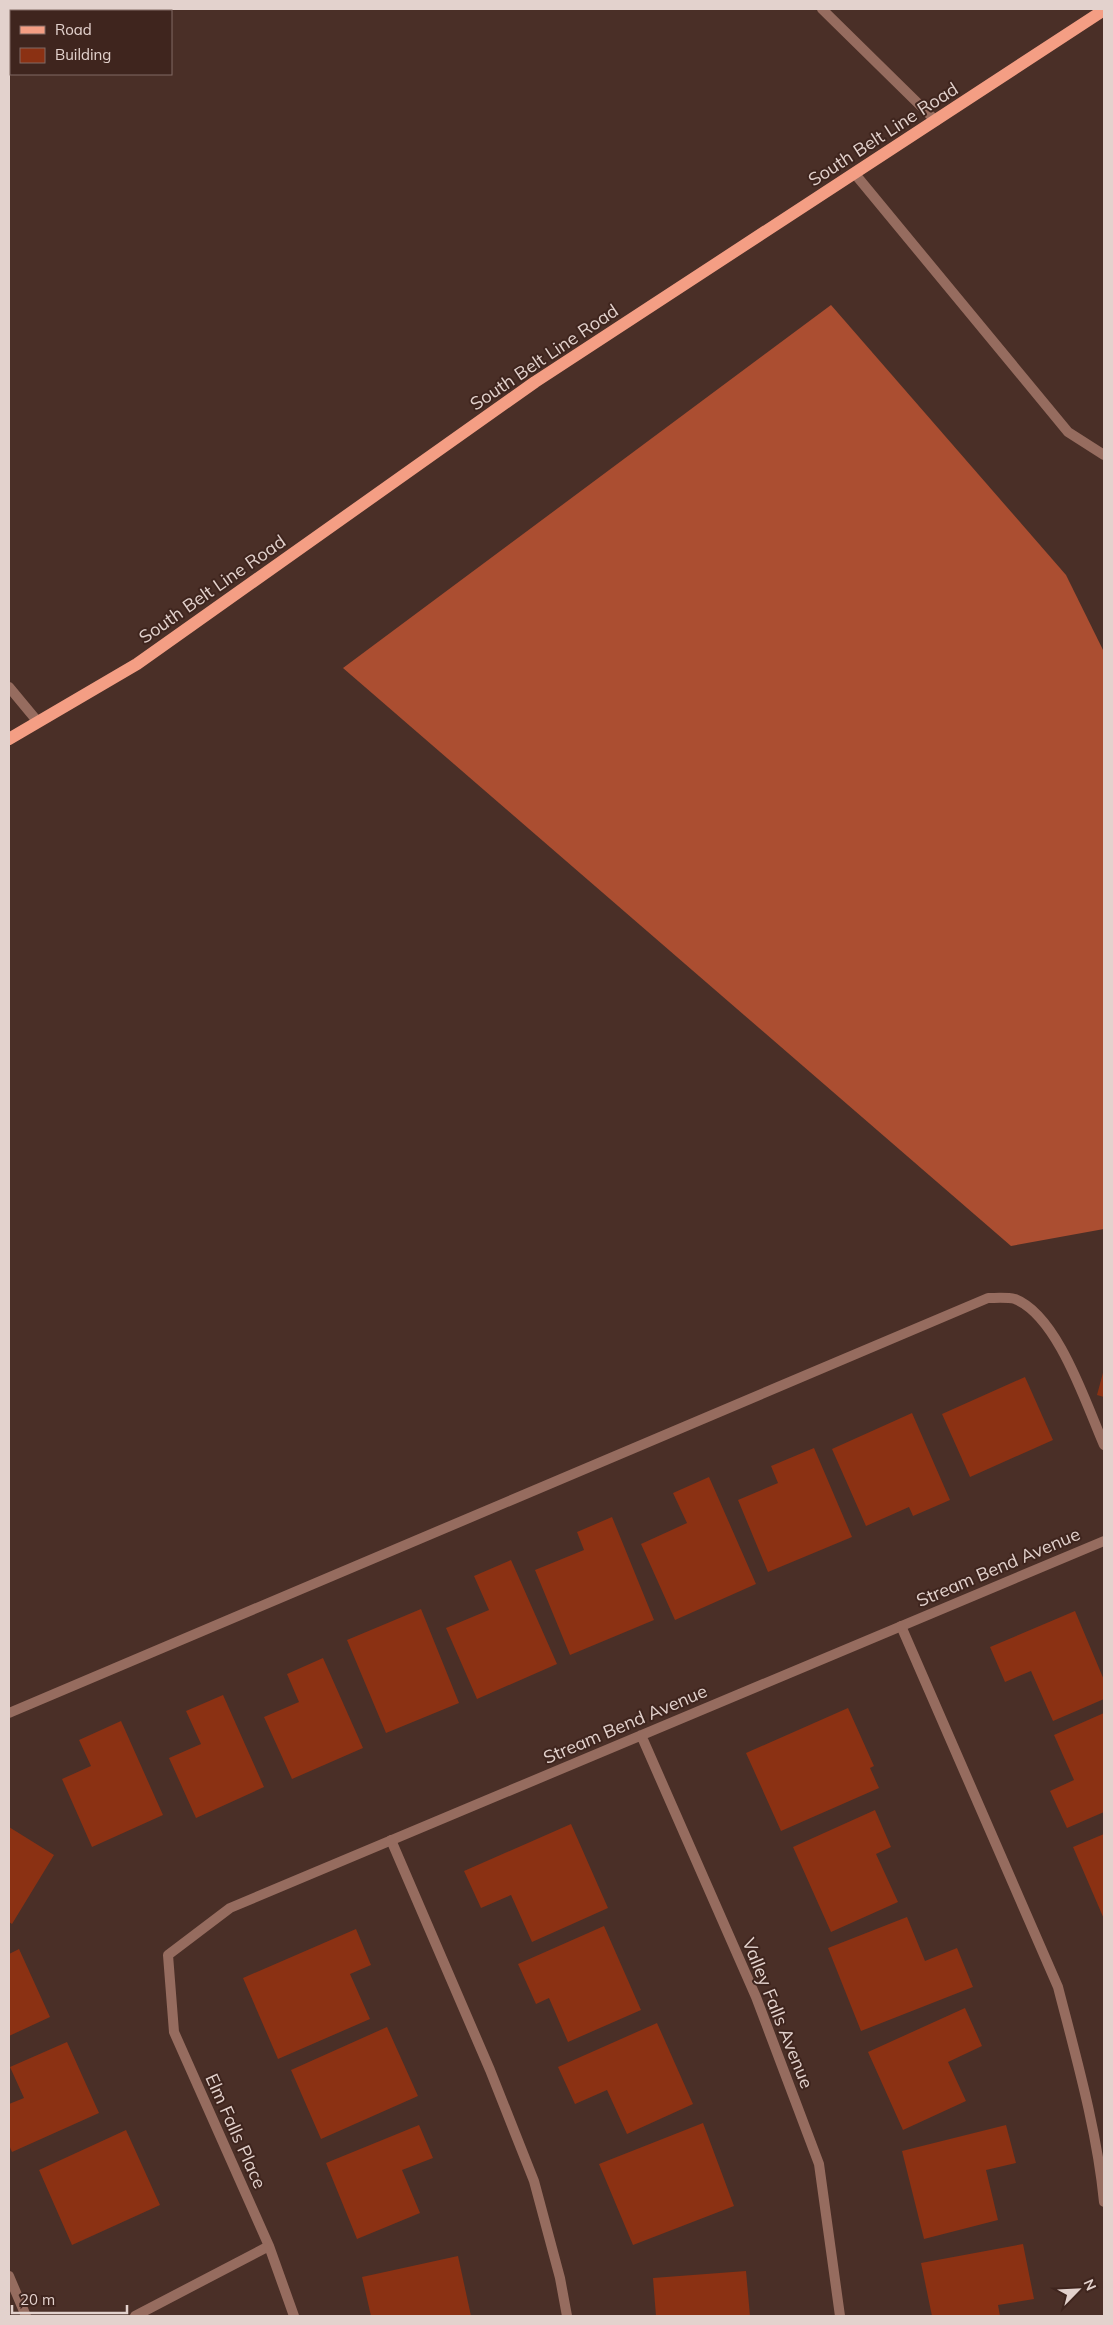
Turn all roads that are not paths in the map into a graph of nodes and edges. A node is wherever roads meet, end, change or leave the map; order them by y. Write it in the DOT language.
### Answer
graph roads {
  1 [pos="822,9"];
  2 [pos="1104,10"];
  3 [pos="936,121"];
  4 [pos="855,174"];
  5 [pos="1104,455"];
  6 [pos="9,687"];
  7 [pos="38,722"];
  8 [pos="9,739"];
  9 [pos="1104,1445"];
  10 [pos="1104,1541"];
  11 [pos="901,1626"];
  12 [pos="9,1713"];
  13 [pos="641,1734"];
  14 [pos="391,1840"];
  15 [pos="168,1955"];
  16 [pos="1104,2202"];
  17 [pos="269,2246"];
  18 [pos="9,2276"];
  19 [pos="26,2316"];
  20 [pos="135,2316"];
  21 [pos="294,2316"];
  22 [pos="567,2316"];
  23 [pos="840,2316"];
  1 -- 3 [label="street"];
  2 -- 3 [label="main road, South Belt Line Road"];
  3 -- 4 [label="main road, South Belt Line Road"];
  4 -- 5 [label="street"];
  4 -- 7 [label="main road, South Belt Line Road"];
  6 -- 7 [label="street"];
  7 -- 8 [label="main road, South Belt Line Road"];
  9 -- 12 [label="street"];
  10 -- 11 [label="street, Stream Bend Avenue"];
  11 -- 13 [label="street, Stream Bend Avenue"];
  11 -- 16 [label="street"];
  13 -- 14 [label="street, Stream Bend Avenue"];
  13 -- 23 [label="street, Valley Falls Avenue"];
  14 -- 15 [label="street, Stream Bend Avenue"];
  14 -- 22 [label="street"];
  15 -- 17 [label="street, Elm Falls Place"];
  17 -- 20 [label="street"];
  17 -- 21 [label="street, Elm Falls Place"];
  18 -- 19 [label="street"];
}
